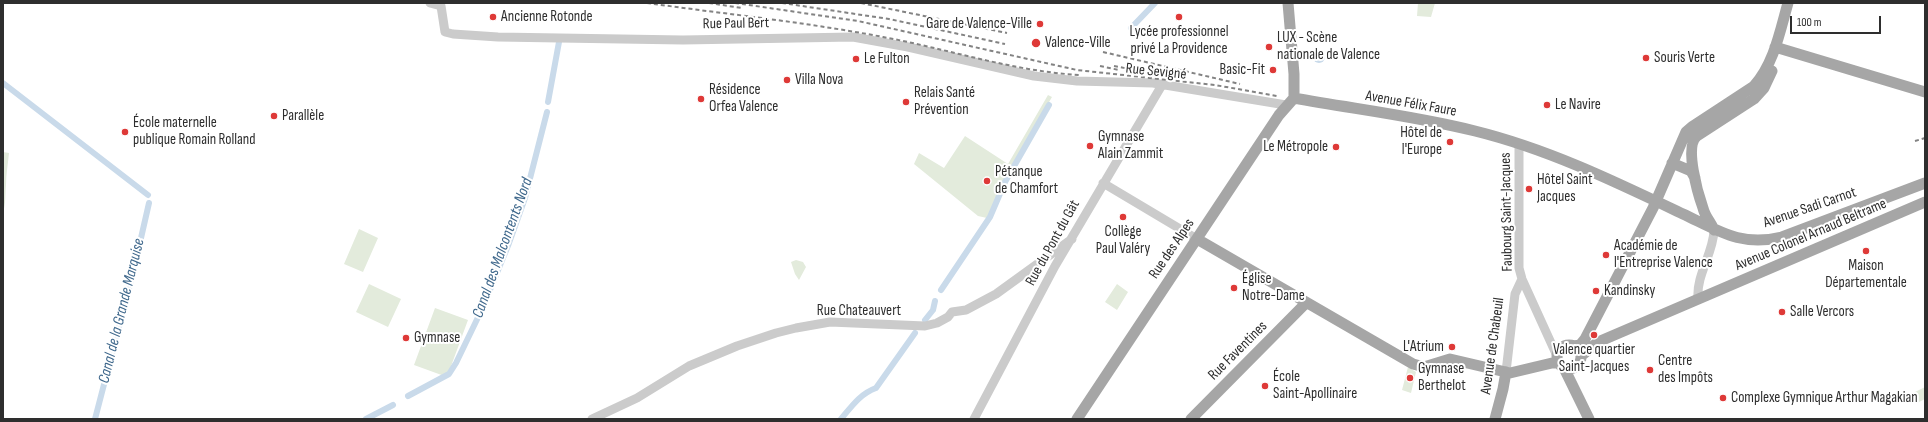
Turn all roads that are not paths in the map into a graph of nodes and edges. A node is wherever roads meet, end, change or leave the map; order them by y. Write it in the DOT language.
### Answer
graph roads {
  1 [pos="430,3"];
  2 [pos="1288,3"];
  3 [pos="1788,3"];
  4 [pos="1795,3"];
  5 [pos="441,5"];
  6 [pos="1778,48"];
  7 [pos="1023,74"];
  8 [pos="1162,85"];
  9 [pos="1925,92"];
  10 [pos="1290,102"];
  11 [pos="1520,144"];
  12 [pos="1672,163"];
  13 [pos="1664,181"];
  14 [pos="1696,181"];
  15 [pos="1103,183"];
  16 [pos="1925,183"];
  17 [pos="1628,190"];
  18 [pos="1656,202"];
  19 [pos="1925,202"];
  20 [pos="1702,208"];
  21 [pos="1683,214"];
  22 [pos="1714,231"];
  23 [pos="1072,239"];
  24 [pos="1197,239"];
  25 [pos="1522,279"];
  26 [pos="1698,299"];
  27 [pos="1306,303"];
  28 [pos="1585,339"];
  29 [pos="1598,342"];
  30 [pos="1574,346"];
  31 [pos="1581,356"];
  32 [pos="1561,363"];
  33 [pos="1506,372"];
  34 [pos="592,419"];
  35 [pos="974,419"];
  36 [pos="1077,419"];
  37 [pos="1191,419"];
  38 [pos="1495,419"];
  39 [pos="1589,419"];
  40 [pos="1596,419"];
  1 -- 5 [label="street"];
  2 -- 10 [label="main road"];
  3 -- 6 [label="main road"];
  4 -- 6 [label="main road"];
  5 -- 7 [label="street, Rue Paul Bert"];
  6 -- 9 [label="main road"];
  6 -- 12 [label="main road"];
  6 -- 14 [label="main road"];
  7 -- 8 [label="street, Rue Sevigné"];
  8 -- 10 [label="street, Rue Sevigné"];
  8 -- 15 [label="street, Rue du Pont du Gât"];
  10 -- 11 [label="main road, Avenue Félix Faure"];
  10 -- 24 [label="main road, Rue des Alpes"];
  11 -- 17 [label="main road, Avenue Sadi Carnot"];
  11 -- 25 [label="street, Faubourg Saint-Jacques"];
  12 -- 13 [label="main road"];
  12 -- 14 [label="main road"];
  13 -- 17 [label="main road, Avenue Sadi Carnot"];
  13 -- 18 [label="main road"];
  14 -- 20 [label="main road"];
  15 -- 23 [label="street, Rue du Pont du Gât"];
  15 -- 24 [label="street"];
  16 -- 22 [label="main road, Avenue Sadi Carnot"];
  17 -- 18 [label="main road, Avenue Sadi Carnot"];
  18 -- 21 [label="main road, Avenue Sadi Carnot"];
  18 -- 28 [label="main road"];
  19 -- 26 [label="main road, Avenue Colonel Arnaud Beltrame"];
  20 -- 21 [label="main road"];
  20 -- 22 [label="main road"];
  21 -- 22 [label="main road, Avenue Sadi Carnot"];
  22 -- 26 [label="street"];
  23 -- 34 [label="street, Rue Chateauvert"];
  23 -- 35 [label="street, Rue du Pont du Gât"];
  24 -- 27 [label="main road"];
  24 -- 36 [label="main road, Rue des Alpes"];
  25 -- 32 [label="street, Faubourg Saint-Jacques"];
  25 -- 33 [label="street, Avenue de Chabeuil"];
  26 -- 29 [label="main road, Avenue Colonel Arnaud Beltrame"];
  27 -- 33 [label="main road"];
  27 -- 37 [label="main road, Rue Faventines"];
  28 -- 29 [label="main road"];
  28 -- 30 [label="main road"];
  29 -- 31 [label="main road, Avenue Colonel Arnaud Beltrame"];
  30 -- 31 [label="main road"];
  30 -- 32 [label="main road"];
  31 -- 32 [label="main road"];
  32 -- 33 [label="main road"];
  32 -- 39 [label="main road"];
  32 -- 40 [label="main road"];
  33 -- 38 [label="main road, Avenue de Chabeuil"];
}
